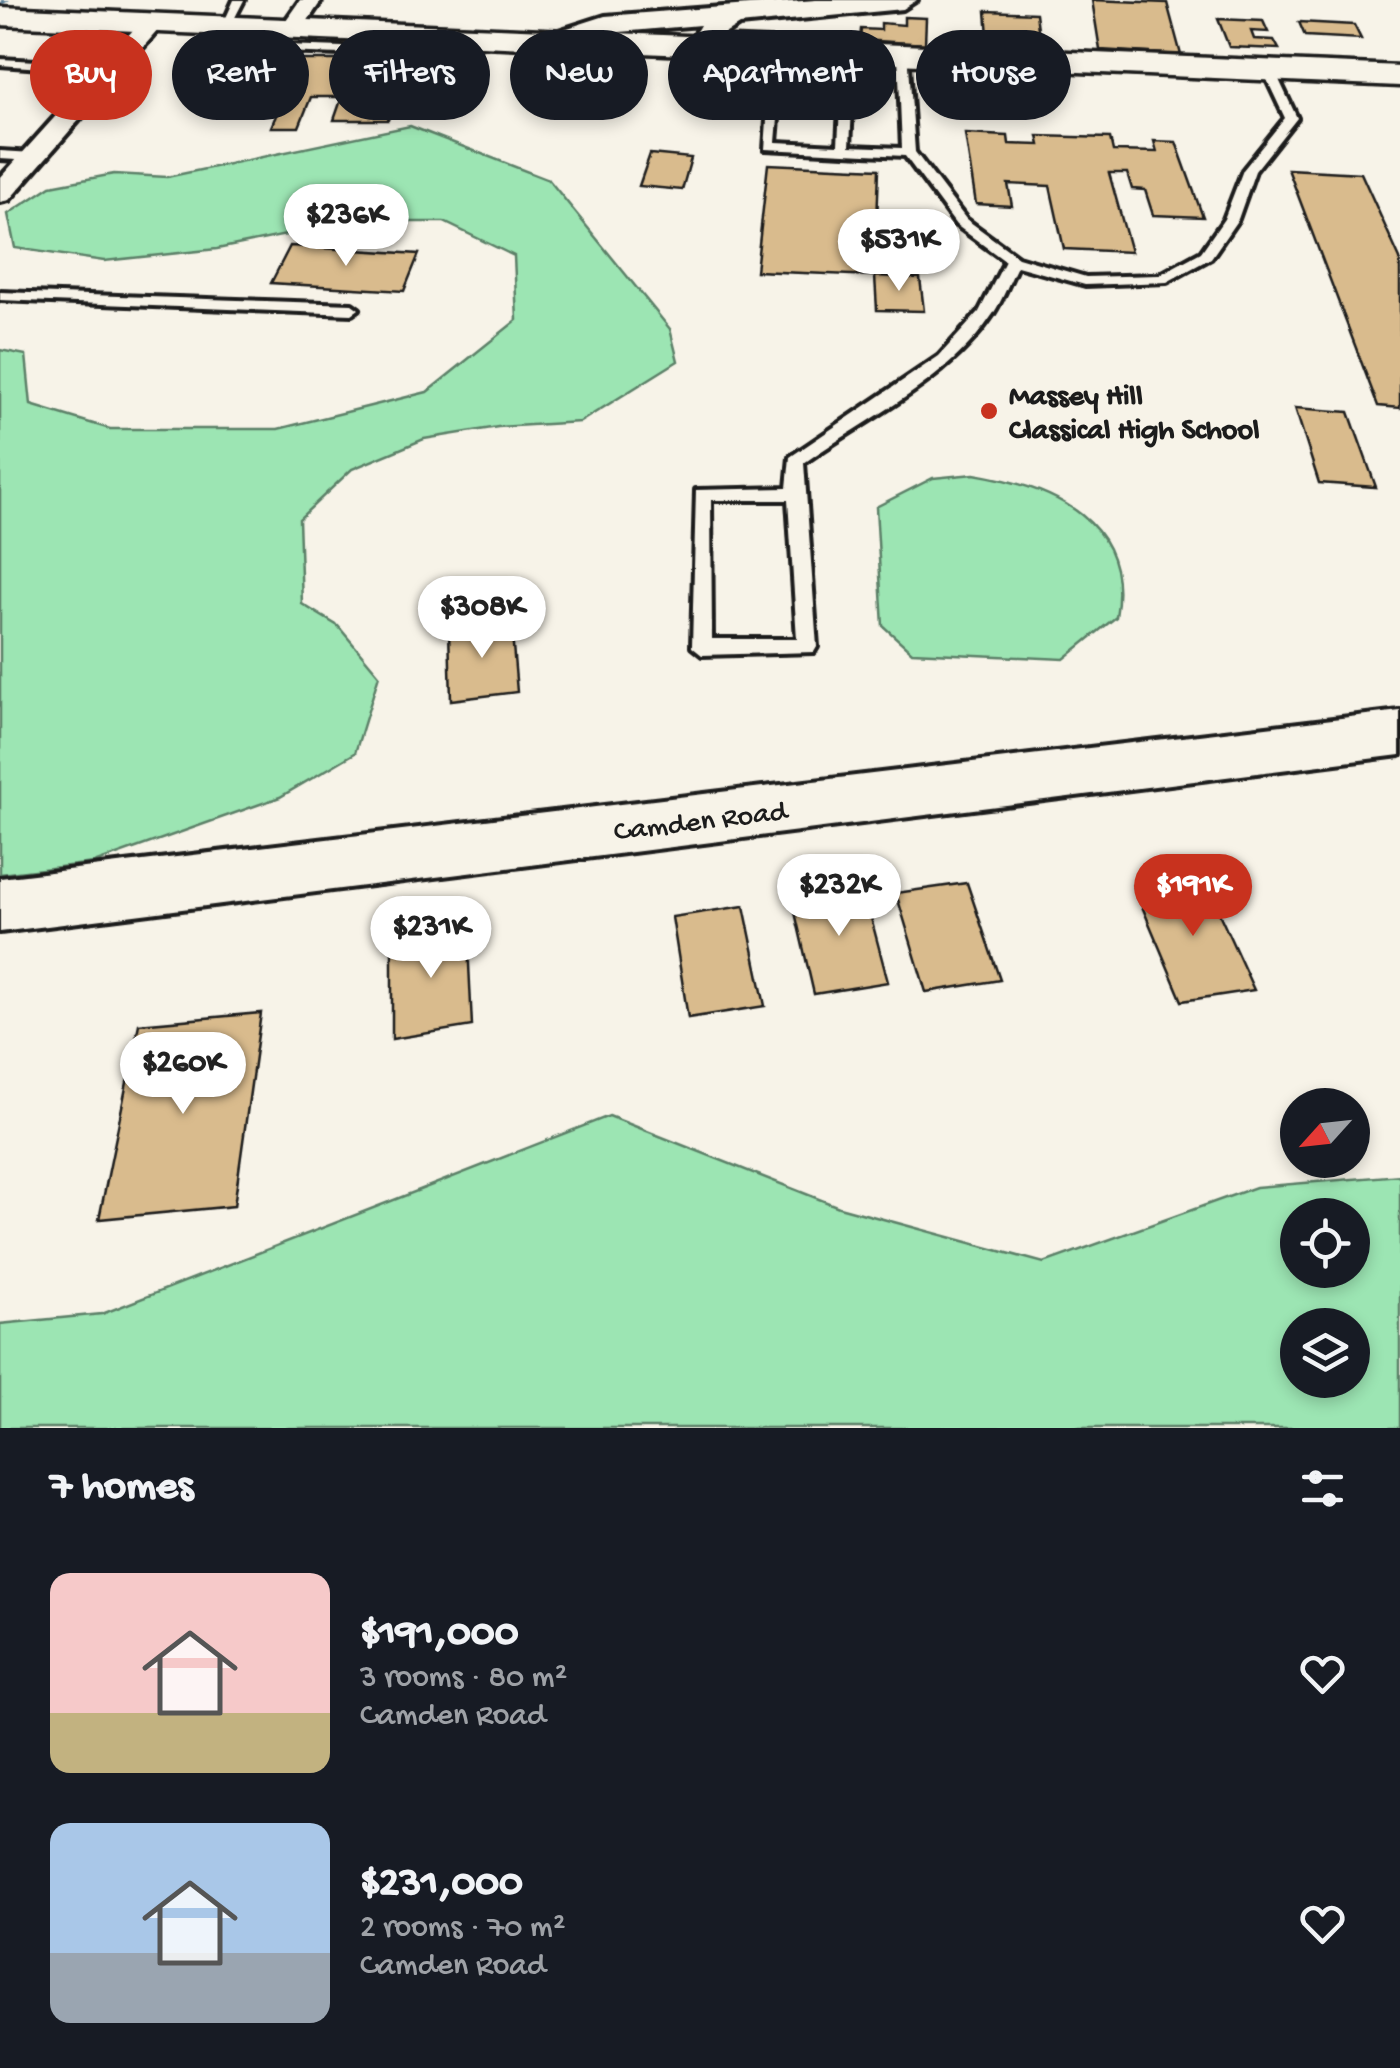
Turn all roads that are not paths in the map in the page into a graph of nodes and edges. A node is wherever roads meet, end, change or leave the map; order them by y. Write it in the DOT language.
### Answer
graph roads {
  1 [pos="311,0"];
  2 [pos="903,0"];
  3 [pos="232,13"];
  4 [pos="0,16"];
  5 [pos="731,18"];
  6 [pos="150,24"];
  7 [pos="145,30"];
  8 [pos="266,30"];
  9 [pos="290,30"];
  10 [pos="590,30"];
  11 [pos="711,30"];
  12 [pos="309,38"];
  13 [pos="510,38"];
  14 [pos="896,53"];
  15 [pos="904,53"];
  16 [pos="0,62"];
  17 [pos="30,64"];
  18 [pos="1268,69"];
  19 [pos="1400,76"];
  20 [pos="65,120"];
  21 [pos="771,120"];
  22 [pos="845,120"];
  23 [pos="844,148"];
  24 [pos="910,152"];
  25 [pos="0,155"];
  26 [pos="33,157"];
  27 [pos="0,194"];
  28 [pos="1013,260"];
  29 [pos="0,296"];
  30 [pos="352,309"];
  31 [pos="796,494"];
  32 [pos="1400,733"];
  33 [pos="0,905"];
  1 -- 9 [label="street"];
  2 -- 5 [label="street"];
  3 -- 6 [label="main road"];
  3 -- 8 [label="main road"];
  4 -- 6 [label="main road"];
  5 -- 10 [label="street"];
  5 -- 11 [label="street"];
  6 -- 7 [label="street"];
  12 -- 13 [label="main road"];
  14 -- 15 [label="main road"];
  15 -- 18 [label="main road"];
  15 -- 24 [label="lane"];
  16 -- 17 [label="lane"];
  18 -- 19 [label="main road"];
  18 -- 28 [label="lane"];
  20 -- 26 [label="street"];
  21 -- 23 [label="lane"];
  22 -- 23 [label="lane"];
  23 -- 24 [label="lane"];
  24 -- 28 [label="lane"];
  25 -- 26 [label="lane"];
  26 -- 27 [label="street"];
  28 -- 31 [label="lane"];
  29 -- 30 [label="lane"];
  31 -- 31 [label="lane"];
  32 -- 33 [label="street, Camden Road"];
}
